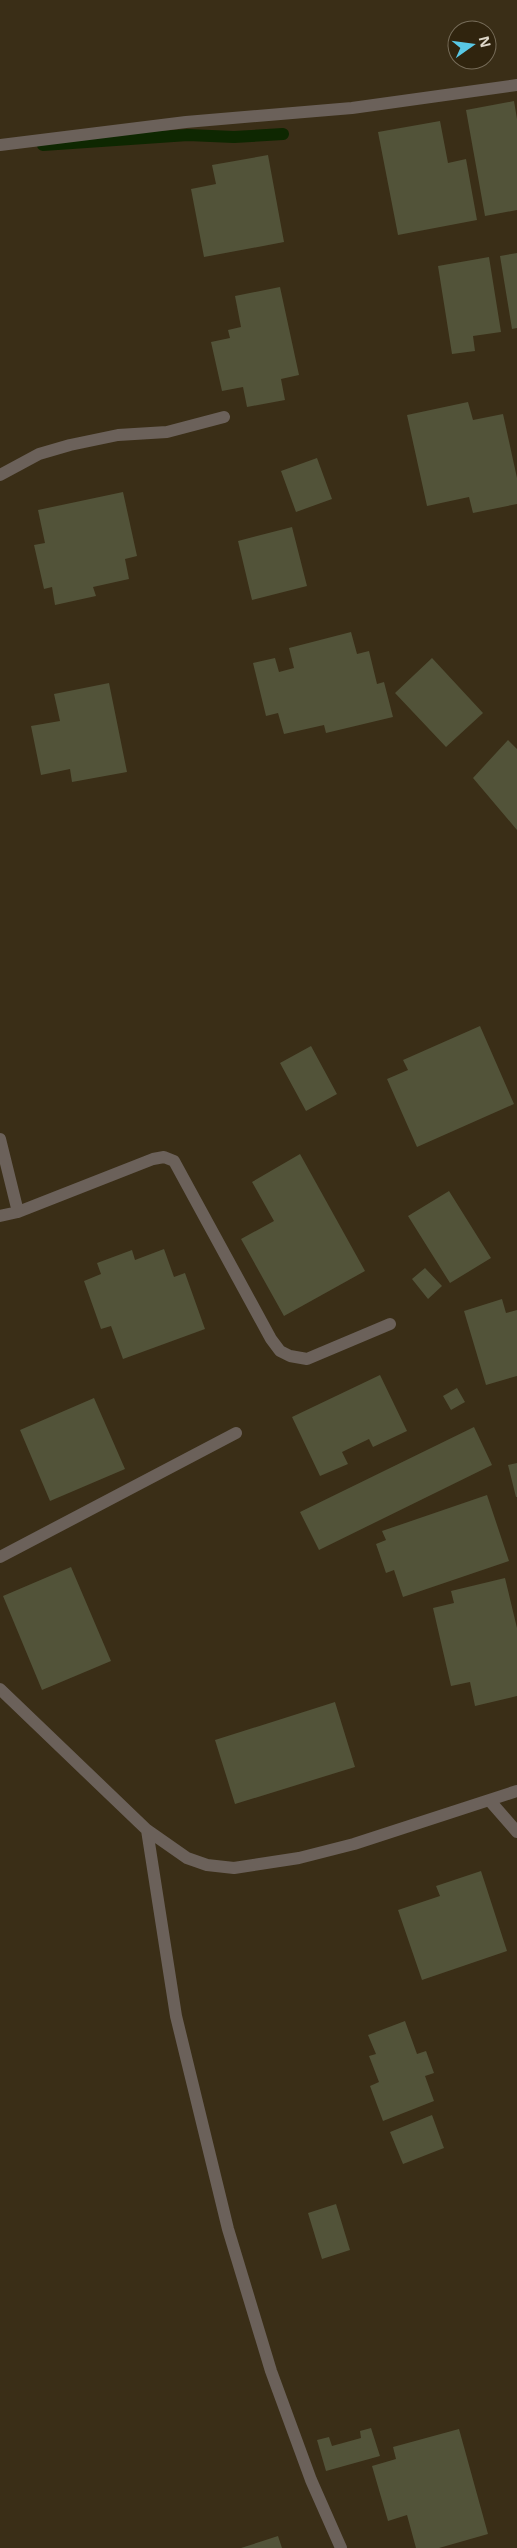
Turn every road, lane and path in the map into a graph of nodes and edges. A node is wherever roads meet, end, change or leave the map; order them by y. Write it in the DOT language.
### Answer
graph roads {
  1 [pos="517,85"];
  2 [pos="0,146"];
  3 [pos="224,417"];
  4 [pos="0,475"];
  5 [pos="0,1140"];
  6 [pos="18,1212"];
  7 [pos="0,1216"];
  8 [pos="390,1324"];
  9 [pos="236,1433"];
  10 [pos="0,1557"];
  11 [pos="0,1689"];
  12 [pos="517,1791"];
  13 [pos="490,1801"];
  14 [pos="147,1830"];
  15 [pos="517,1832"];
  16 [pos="341,2548"];
  1 -- 2 [label="street"];
  3 -- 4 [label="street"];
  5 -- 6 [label="street"];
  6 -- 7 [label="street"];
  6 -- 8 [label="street"];
  9 -- 10 [label="street"];
  11 -- 14 [label="street"];
  12 -- 13 [label="street"];
  13 -- 14 [label="street"];
  13 -- 15 [label="street"];
  14 -- 16 [label="street"];
}
